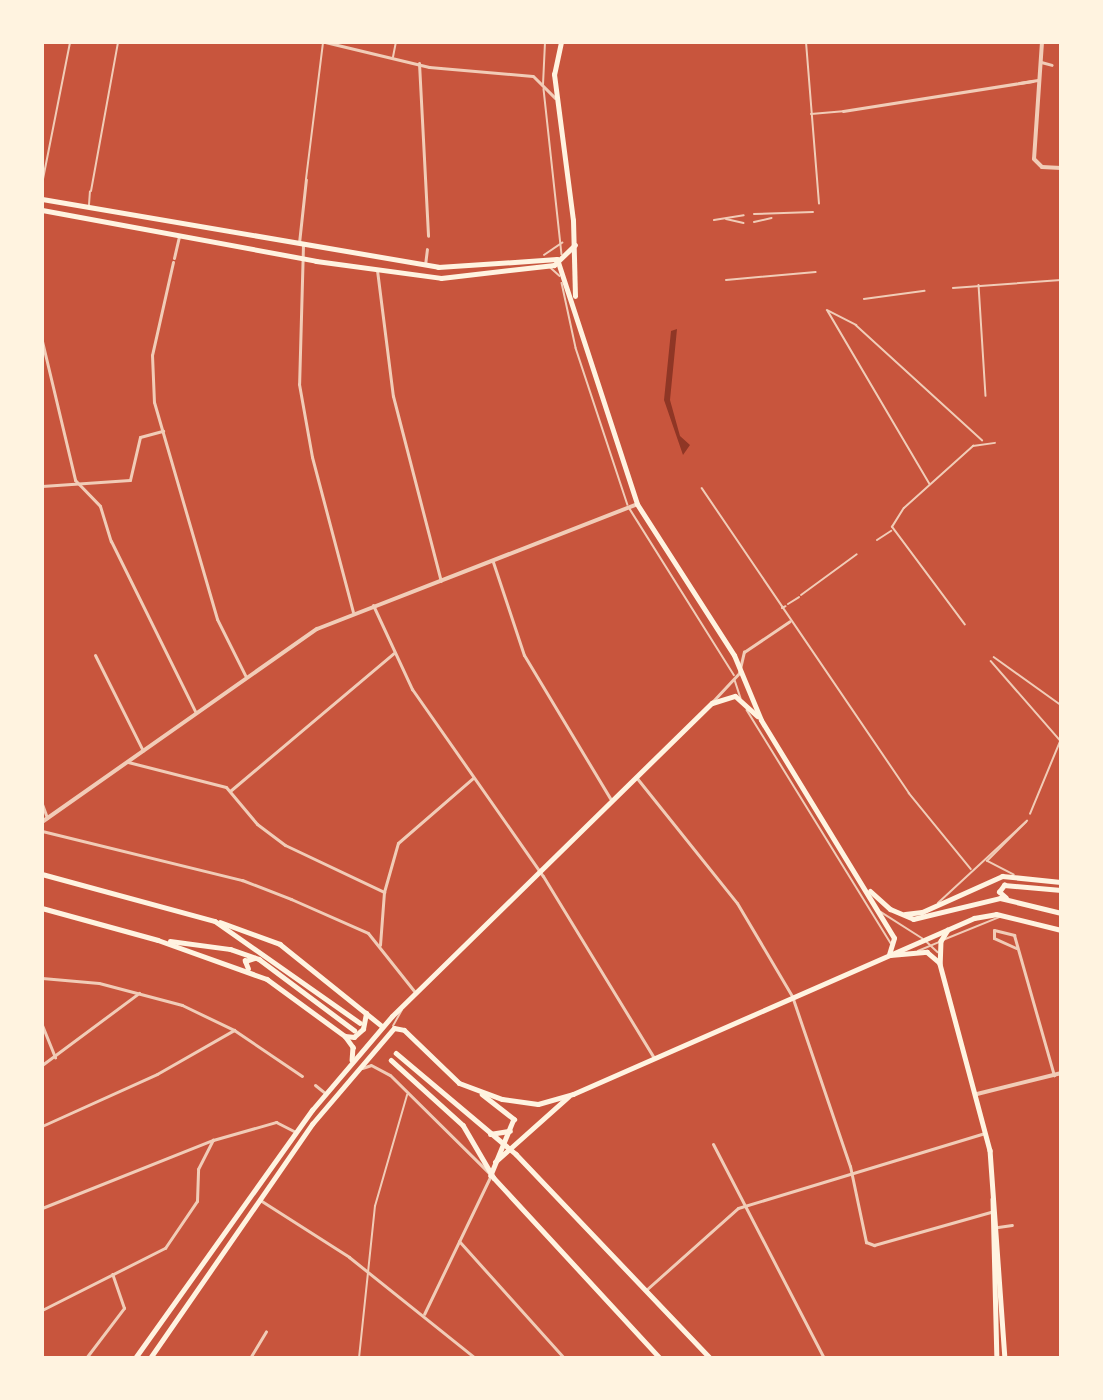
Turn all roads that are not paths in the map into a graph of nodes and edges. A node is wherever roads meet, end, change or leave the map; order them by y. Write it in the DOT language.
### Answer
graph roads {
  1 [pos="70,42"];
  2 [pos="118,42"];
  3 [pos="396,42"];
  4 [pos="545,42"];
  5 [pos="561,42"];
  6 [pos="806,42"];
  7 [pos="1042,42"];
  8 [pos="324,43"];
  9 [pos="393,57"];
  10 [pos="1039,62"];
  11 [pos="419,63"];
  12 [pos="1052,65"];
  13 [pos="1035,81"];
  14 [pos="543,82"];
  15 [pos="555,98"];
  16 [pos="843,111"];
  17 [pos="811,114"];
  18 [pos="1061,168"];
  19 [pos="306,179"];
  20 [pos="42,184"];
  21 [pos="90,191"];
  22 [pos="42,199"];
  23 [pos="819,203"];
  24 [pos="89,205"];
  25 [pos="42,210"];
  26 [pos="813,212"];
  27 [pos="754,214"];
  28 [pos="744,215"];
  29 [pos="775,217"];
  30 [pos="726,219"];
  31 [pos="714,220"];
  32 [pos="754,222"];
  33 [pos="744,223"];
  34 [pos="179,234"];
  35 [pos="428,236"];
  36 [pos="564,237"];
  37 [pos="301,245"];
  38 [pos="575,245"];
  39 [pos="427,249"];
  40 [pos="544,255"];
  41 [pos="301,258"];
  42 [pos="561,262"];
  43 [pos="425,265"];
  44 [pos="548,266"];
  45 [pos="377,268"];
  46 [pos="816,272"];
  47 [pos="726,280"];
  48 [pos="1061,280"];
  49 [pos="562,282"];
  50 [pos="979,285"];
  51 [pos="953,288"];
  52 [pos="924,291"];
  53 [pos="864,299"];
  54 [pos="575,306"];
  55 [pos="42,341"];
  56 [pos="986,396"];
  57 [pos="163,430"];
  58 [pos="982,441"];
  59 [pos="995,442"];
  60 [pos="930,484"];
  61 [pos="80,485"];
  62 [pos="42,486"];
  63 [pos="702,488"];
  64 [pos="637,504"];
  65 [pos="630,508"];
  66 [pos="891,531"];
  67 [pos="877,540"];
  68 [pos="857,554"];
  69 [pos="493,562"];
  70 [pos="441,580"];
  71 [pos="373,604"];
  72 [pos="782,609"];
  73 [pos="353,612"];
  74 [pos="790,621"];
  75 [pos="964,626"];
  76 [pos="394,653"];
  77 [pos="95,656"];
  78 [pos="994,657"];
  79 [pos="991,661"];
  80 [pos="740,673"];
  81 [pos="245,675"];
  82 [pos="735,678"];
  83 [pos="742,700"];
  84 [pos="712,703"];
  85 [pos="1061,705"];
  86 [pos="195,711"];
  87 [pos="761,720"];
  88 [pos="1061,739"];
  89 [pos="143,751"];
  90 [pos="129,762"];
  91 [pos="634,776"];
  92 [pos="473,777"];
  93 [pos="230,791"];
  94 [pos="610,798"];
  95 [pos="42,804"];
  96 [pos="1030,814"];
  97 [pos="47,818"];
  98 [pos="42,822"];
  99 [pos="42,831"];
  100 [pos="538,869"];
  101 [pos="971,869"];
  102 [pos="42,874"];
  103 [pos="1020,877"];
  104 [pos="1061,882"];
  105 [pos="863,884"];
  106 [pos="1061,890"];
  107 [pos="384,892"];
  108 [pos="1009,899"];
  109 [pos="876,907"];
  110 [pos="934,907"];
  111 [pos="42,908"];
  112 [pos="897,913"];
  113 [pos="1061,914"];
  114 [pos="1005,915"];
  115 [pos="215,921"];
  116 [pos="951,927"];
  117 [pos="1061,930"];
  118 [pos="264,935"];
  119 [pos="923,939"];
  120 [pos="159,940"];
  121 [pos="940,941"];
  122 [pos="380,945"];
  123 [pos="932,945"];
  124 [pos="896,948"];
  125 [pos="1016,948"];
  126 [pos="266,952"];
  127 [pos="939,954"];
  128 [pos="887,955"];
  129 [pos="904,957"];
  130 [pos="259,959"];
  131 [pos="940,964"];
  132 [pos="255,974"];
  133 [pos="42,978"];
  134 [pos="415,992"];
  135 [pos="139,993"];
  136 [pos="792,996"];
  137 [pos="408,999"];
  138 [pos="366,1013"];
  139 [pos="360,1023"];
  140 [pos="42,1025"];
  141 [pos="382,1026"];
  142 [pos="234,1030"];
  143 [pos="354,1030"];
  144 [pos="389,1032"];
  145 [pos="345,1036"];
  146 [pos="665,1051"];
  147 [pos="396,1053"];
  148 [pos="653,1056"];
  149 [pos="55,1058"];
  150 [pos="668,1058"];
  151 [pos="352,1060"];
  152 [pos="391,1060"];
  153 [pos="42,1065"];
  154 [pos="355,1072"];
  155 [pos="1061,1073"];
  156 [pos="1054,1075"];
  157 [pos="303,1076"];
  158 [pos="315,1085"];
  159 [pos="325,1093"];
  160 [pos="408,1093"];
  161 [pos="482,1094"];
  162 [pos="573,1094"];
  163 [pos="977,1094"];
  164 [pos="42,1126"];
  165 [pos="465,1127"];
  166 [pos="513,1128"];
  167 [pos="482,1130"];
  168 [pos="296,1132"];
  169 [pos="987,1133"];
  170 [pos="454,1136"];
  171 [pos="213,1140"];
  172 [pos="713,1144"];
  173 [pos="505,1145"];
  174 [pos="510,1149"];
  175 [pos="484,1154"];
  176 [pos="495,1162"];
  177 [pos="853,1174"];
  178 [pos="492,1175"];
  179 [pos="994,1194"];
  180 [pos="260,1200"];
  181 [pos="744,1206"];
  182 [pos="42,1208"];
  183 [pos="991,1212"];
  184 [pos="1012,1225"];
  185 [pos="998,1227"];
  186 [pos="459,1240"];
  187 [pos="365,1270"];
  188 [pos="112,1274"];
  189 [pos="646,1290"];
  190 [pos="42,1310"];
  191 [pos="424,1314"];
  192 [pos="266,1331"];
  193 [pos="86,1358"];
  194 [pos="135,1358"];
  195 [pos="150,1358"];
  196 [pos="250,1358"];
  197 [pos="359,1358"];
  198 [pos="475,1358"];
  199 [pos="564,1358"];
  200 [pos="660,1358"];
  201 [pos="710,1358"];
  202 [pos="824,1358"];
  203 [pos="997,1358"];
  204 [pos="1005,1358"];
  1 -- 20 [label="street"];
  2 -- 21 [label="street"];
  3 -- 9 [label="street"];
  4 -- 14 [label="lane"];
  5 -- 15 [label="main road"];
  6 -- 17 [label="street"];
  7 -- 10 [label="street"];
  8 -- 9 [label="street"];
  8 -- 19 [label="street"];
  9 -- 11 [label="street"];
  10 -- 12 [label="street"];
  10 -- 13 [label="street"];
  11 -- 14 [label="street"];
  11 -- 35 [label="street"];
  13 -- 16 [label="street"];
  13 -- 18 [label="street"];
  14 -- 15 [label="street"];
  14 -- 36 [label="lane"];
  15 -- 38 [label="main road"];
  16 -- 17 [label="street"];
  17 -- 23 [label="street"];
  19 -- 37 [label="street"];
  21 -- 24 [label="lane"];
  22 -- 24 [label="main road"];
  24 -- 37 [label="main road"];
  25 -- 34 [label="main road"];
  26 -- 29 [label="street"];
  27 -- 29 [label="street"];
  28 -- 30 [label="street"];
  29 -- 32 [label="street"];
  30 -- 31 [label="street"];
  30 -- 33 [label="street"];
  34 -- 41 [label="main road"];
  34 -- 57 [label="street"];
  36 -- 40 [label="lane"];
  36 -- 42 [label="lane"];
  37 -- 41 [label="street"];
  37 -- 43 [label="main road"];
  38 -- 42 [label="main road"];
  38 -- 54 [label="main road"];
  39 -- 43 [label="street"];
  40 -- 42 [label="main road"];
  40 -- 43 [label="main road"];
  41 -- 45 [label="main road"];
  41 -- 73 [label="street"];
  42 -- 44 [label="main road"];
  42 -- 49 [label="lane"];
  42 -- 54 [label="main road"];
  44 -- 45 [label="main road"];
  44 -- 49 [label="lane"];
  45 -- 70 [label="street"];
  46 -- 47 [label="street"];
  48 -- 50 [label="lane"];
  49 -- 65 [label="lane"];
  50 -- 51 [label="lane"];
  50 -- 56 [label="lane"];
  52 -- 53 [label="lane"];
  54 -- 64 [label="main road"];
  55 -- 61 [label="street"];
  57 -- 61 [label="street"];
  57 -- 81 [label="street"];
  58 -- 59 [label="lane"];
  58 -- 60 [label="lane"];
  58 -- 60 [label="lane"];
  60 -- 66 [label="lane"];
  61 -- 62 [label="street"];
  61 -- 86 [label="street"];
  63 -- 72 [label="lane"];
  64 -- 65 [label="street"];
  64 -- 80 [label="main road"];
  65 -- 69 [label="street"];
  65 -- 82 [label="lane"];
  66 -- 67 [label="street"];
  66 -- 75 [label="lane"];
  68 -- 72 [label="street"];
  69 -- 70 [label="street"];
  69 -- 94 [label="street"];
  70 -- 71 [label="street"];
  71 -- 73 [label="street"];
  71 -- 76 [label="street"];
  72 -- 74 [label="lane"];
  73 -- 81 [label="street"];
  74 -- 80 [label="street"];
  74 -- 101 [label="lane"];
  76 -- 92 [label="street"];
  76 -- 93 [label="street"];
  77 -- 89 [label="street"];
  78 -- 85 [label="lane"];
  79 -- 88 [label="lane"];
  80 -- 82 [label="street"];
  80 -- 87 [label="main road"];
  81 -- 86 [label="street"];
  82 -- 83 [label="lane"];
  82 -- 84 [label="street"];
  83 -- 84 [label="main road"];
  83 -- 87 [label="main road"];
  83 -- 124 [label="lane"];
  84 -- 91 [label="main road"];
  86 -- 89 [label="street"];
  87 -- 105 [label="main road"];
  88 -- 96 [label="lane"];
  89 -- 90 [label="street"];
  90 -- 93 [label="street"];
  90 -- 97 [label="street"];
  91 -- 94 [label="main road"];
  91 -- 136 [label="street"];
  92 -- 100 [label="street"];
  92 -- 107 [label="street"];
  93 -- 107 [label="street"];
  94 -- 100 [label="main road"];
  95 -- 97 [label="street"];
  97 -- 98 [label="street"];
  99 -- 122 [label="street"];
  100 -- 134 [label="main road"];
  100 -- 148 [label="street"];
  101 -- 103 [label="lane"];
  101 -- 110 [label="lane"];
  102 -- 115 [label="main road"];
  103 -- 104 [label="main road"];
  103 -- 110 [label="main road"];
  105 -- 109 [label="main road"];
  105 -- 112 [label="main road"];
  106 -- 108 [label="main road"];
  107 -- 122 [label="street"];
  108 -- 112 [label="main road"];
  108 -- 113 [label="main road"];
  109 -- 119 [label="lane"];
  109 -- 124 [label="main road"];
  110 -- 112 [label="main road"];
  111 -- 120 [label="main road"];
  114 -- 116 [label="main road"];
  114 -- 117 [label="main road"];
  114 -- 121 [label="lane"];
  115 -- 118 [label="main road"];
  115 -- 126 [label="main road"];
  116 -- 119 [label="main road"];
  116 -- 121 [label="main road"];
  118 -- 126 [label="main road"];
  118 -- 138 [label="main road"];
  119 -- 123 [label="lane"];
  119 -- 124 [label="main road"];
  120 -- 130 [label="main road"];
  120 -- 132 [label="main road"];
  121 -- 123 [label="lane"];
  121 -- 127 [label="main road"];
  122 -- 134 [label="street"];
  123 -- 124 [label="lane"];
  123 -- 127 [label="lane"];
  124 -- 128 [label="main road"];
  124 -- 129 [label="lane"];
  125 -- 125 [label="street"];
  125 -- 156 [label="street"];
  126 -- 139 [label="main road"];
  127 -- 131 [label="main road"];
  128 -- 129 [label="main road"];
  128 -- 136 [label="main road"];
  129 -- 131 [label="main road"];
  130 -- 132 [label="main road"];
  130 -- 143 [label="main road"];
  131 -- 163 [label="main road"];
  132 -- 145 [label="main road"];
  133 -- 135 [label="street"];
  134 -- 137 [label="main road"];
  135 -- 142 [label="street"];
  135 -- 149 [label="street"];
  136 -- 146 [label="main road"];
  136 -- 177 [label="street"];
  137 -- 141 [label="main road"];
  137 -- 144 [label="lane"];
  138 -- 141 [label="main road"];
  138 -- 145 [label="main road"];
  140 -- 149 [label="street"];
  141 -- 151 [label="main road"];
  142 -- 157 [label="street"];
  142 -- 164 [label="street"];
  144 -- 154 [label="main road"];
  144 -- 161 [label="main road"];
  145 -- 151 [label="main road"];
  146 -- 148 [label="main road"];
  146 -- 150 [label="street"];
  147 -- 167 [label="main road"];
  148 -- 162 [label="main road"];
  149 -- 153 [label="street"];
  151 -- 159 [label="main road"];
  152 -- 165 [label="main road"];
  154 -- 160 [label="street"];
  154 -- 180 [label="main road"];
  155 -- 156 [label="street"];
  156 -- 163 [label="street"];
  158 -- 159 [label="street"];
  159 -- 168 [label="main road"];
  160 -- 170 [label="street"];
  160 -- 187 [label="street"];
  161 -- 162 [label="main road"];
  161 -- 166 [label="main road"];
  162 -- 174 [label="main road"];
  163 -- 169 [label="main road"];
  165 -- 170 [label="street"];
  165 -- 175 [label="main road"];
  166 -- 167 [label="main road"];
  166 -- 173 [label="main road"];
  167 -- 173 [label="main road"];
  168 -- 171 [label="street"];
  168 -- 194 [label="main road"];
  169 -- 177 [label="street"];
  169 -- 179 [label="main road"];
  170 -- 178 [label="street"];
  171 -- 182 [label="street"];
  171 -- 188 [label="street"];
  172 -- 181 [label="street"];
  173 -- 174 [label="main road"];
  173 -- 176 [label="main road"];
  174 -- 176 [label="main road"];
  174 -- 189 [label="main road"];
  175 -- 176 [label="main road"];
  175 -- 178 [label="main road"];
  176 -- 178 [label="main road"];
  177 -- 181 [label="street"];
  177 -- 183 [label="street"];
  178 -- 186 [label="street"];
  178 -- 200 [label="main road"];
  179 -- 183 [label="main road"];
  179 -- 185 [label="main road"];
  180 -- 187 [label="street"];
  180 -- 195 [label="main road"];
  181 -- 189 [label="street"];
  181 -- 202 [label="street"];
  183 -- 203 [label="main road"];
  184 -- 185 [label="street"];
  185 -- 204 [label="main road"];
  186 -- 191 [label="street"];
  186 -- 199 [label="street"];
  187 -- 191 [label="street"];
  187 -- 197 [label="street"];
  188 -- 190 [label="street"];
  188 -- 193 [label="street"];
  189 -- 201 [label="main road"];
  191 -- 198 [label="street"];
  192 -- 196 [label="street"];
}
